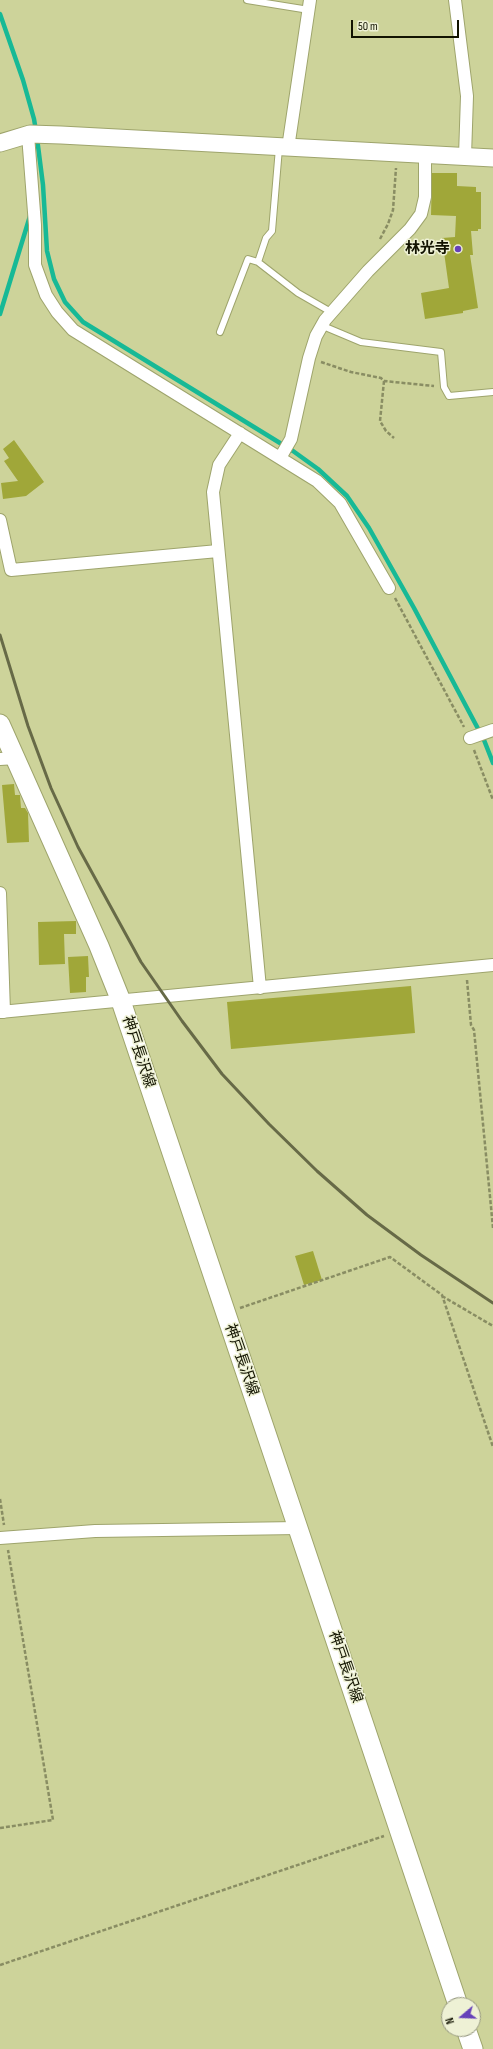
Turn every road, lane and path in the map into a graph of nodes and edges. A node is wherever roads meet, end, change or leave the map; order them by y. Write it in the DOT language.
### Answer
graph roads {
  1 [pos="248,0"];
  2 [pos="455,0"];
  3 [pos="310,5"];
  4 [pos="29,135"];
  5 [pos="0,143"];
  6 [pos="284,148"];
  7 [pos="425,154"];
  8 [pos="465,156"];
  9 [pos="493,158"];
  10 [pos="396,167"];
  11 [pos="379,241"];
  12 [pos="258,262"];
  13 [pos="331,312"];
  14 [pos="323,326"];
  15 [pos="220,332"];
  16 [pos="309,358"];
  17 [pos="384,381"];
  18 [pos="444,387"];
  19 [pos="493,392"];
  20 [pos="240,433"];
  21 [pos="394,438"];
  22 [pos="281,457"];
  23 [pos="0,520"];
  24 [pos="218,550"];
  25 [pos="389,588"];
  26 [pos="0,724"];
  27 [pos="493,730"];
  28 [pos="470,738"];
  29 [pos="8,758"];
  30 [pos="493,800"];
  31 [pos="0,893"];
  32 [pos="493,965"];
  33 [pos="466,968"];
  34 [pos="260,988"];
  35 [pos="121,1001"];
  36 [pos="2,1012"];
  37 [pos="493,1228"];
  38 [pos="442,1296"];
  39 [pos="225,1313"];
  40 [pos="493,1326"];
  41 [pos="493,1447"];
  42 [pos="0,1499"];
  43 [pos="298,1528"];
  44 [pos="3,1538"];
  45 [pos="0,1828"];
  46 [pos="400,1832"];
  47 [pos="0,1965"];
  48 [pos="455,1997"];
  49 [pos="469,2037"];
  50 [pos="473,2049"];
  1 -- 3 [label="lane"];
  2 -- 8 [label="street"];
  3 -- 6 [label="street"];
  4 -- 5 [label="street"];
  4 -- 6 [label="street"];
  4 -- 20 [label="street"];
  6 -- 7 [label="street"];
  6 -- 12 [label="lane"];
  7 -- 8 [label="street"];
  7 -- 13 [label="street"];
  8 -- 9 [label="street"];
  10 -- 11 [label="path"];
  12 -- 13 [label="lane"];
  12 -- 15 [label="lane"];
  13 -- 14 [label="street"];
  14 -- 16 [label="street"];
  14 -- 18 [label="lane"];
  16 -- 17 [label="path"];
  16 -- 22 [label="street"];
  17 -- 18 [label="path"];
  17 -- 21 [label="path"];
  18 -- 19 [label="lane"];
  20 -- 22 [label="street"];
  20 -- 24 [label="street"];
  22 -- 25 [label="street"];
  23 -- 24 [label="street"];
  24 -- 34 [label="street"];
  25 -- 28 [label="path"];
  26 -- 29 [label="main road, 神戸長沢線"];
  27 -- 28 [label="street"];
  28 -- 30 [label="path"];
  29 -- 35 [label="main road, 神戸長沢線"];
  31 -- 36 [label="street"];
  32 -- 33 [label="street"];
  33 -- 34 [label="street"];
  33 -- 37 [label="path"];
  34 -- 35 [label="street"];
  35 -- 36 [label="street"];
  35 -- 39 [label="main road, 神戸長沢線"];
  38 -- 39 [label="path"];
  38 -- 40 [label="path"];
  38 -- 41 [label="path"];
  39 -- 43 [label="main road, 神戸長沢線"];
  42 -- 44 [label="path"];
  43 -- 44 [label="street"];
  43 -- 46 [label="main road, 神戸長沢線"];
  44 -- 45 [label="path"];
  46 -- 47 [label="path"];
  46 -- 48 [label="main road, 神戸長沢線"];
  49 -- 50 [label="main road"];
}
